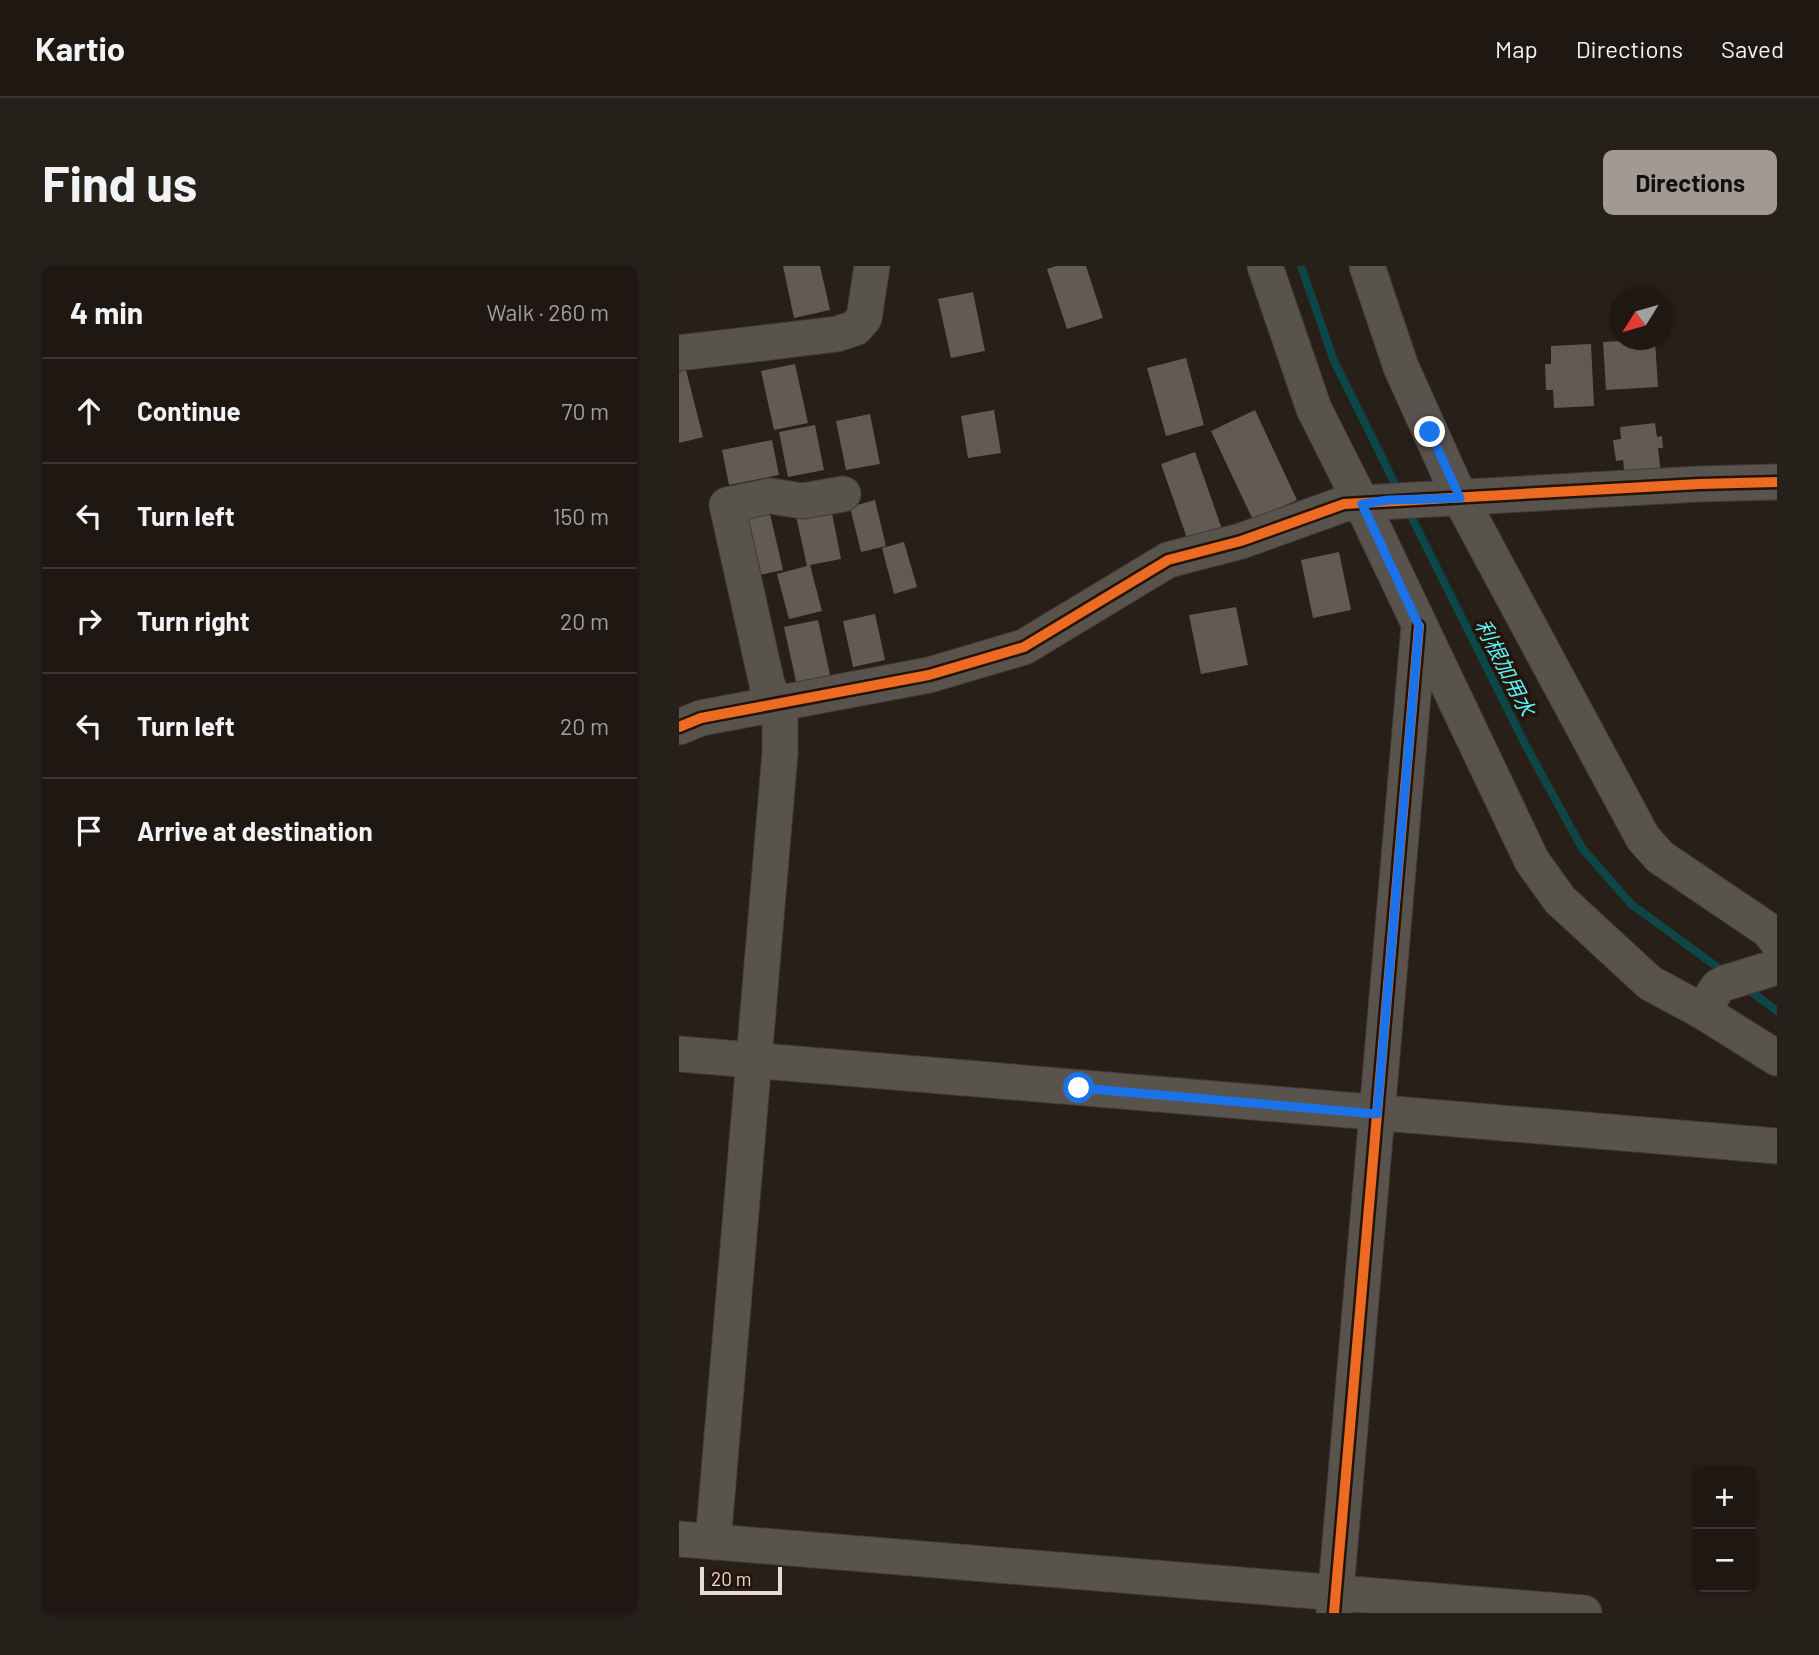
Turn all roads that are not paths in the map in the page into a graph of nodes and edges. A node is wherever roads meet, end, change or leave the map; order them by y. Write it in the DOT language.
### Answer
graph roads {
  1 [pos="872,266"];
  2 [pos="1265,266"];
  3 [pos="1367,266"];
  4 [pos="679,353"];
  5 [pos="1777,482"];
  6 [pos="843,494"];
  7 [pos="1460,498"];
  8 [pos="1362,504"];
  9 [pos="1419,626"];
  10 [pos="775,704"];
  11 [pos="679,727"];
  12 [pos="1777,941"];
  13 [pos="1777,967"];
  14 [pos="1702,1011"];
  15 [pos="679,1054"];
  16 [pos="1777,1058"];
  17 [pos="754,1061"];
  18 [pos="1377,1114"];
  19 [pos="1777,1146"];
  20 [pos="696,1541"];
  21 [pos="1335,1603"];
  22 [pos="1584,1613"];
  1 -- 4 [label="street"];
  2 -- 8 [label="street"];
  3 -- 7 [label="street"];
  5 -- 7 [label="street"];
  6 -- 10 [label="street"];
  7 -- 8 [label="street"];
  7 -- 12 [label="street"];
  8 -- 9 [label="street"];
  8 -- 10 [label="street"];
  9 -- 14 [label="street"];
  9 -- 18 [label="street"];
  10 -- 11 [label="street"];
  10 -- 17 [label="street"];
  13 -- 14 [label="street"];
  14 -- 16 [label="street"];
  15 -- 17 [label="street"];
  17 -- 18 [label="street"];
  17 -- 20 [label="street"];
  18 -- 19 [label="street"];
  18 -- 21 [label="street"];
  20 -- 21 [label="street"];
  21 -- 22 [label="street"];
}
